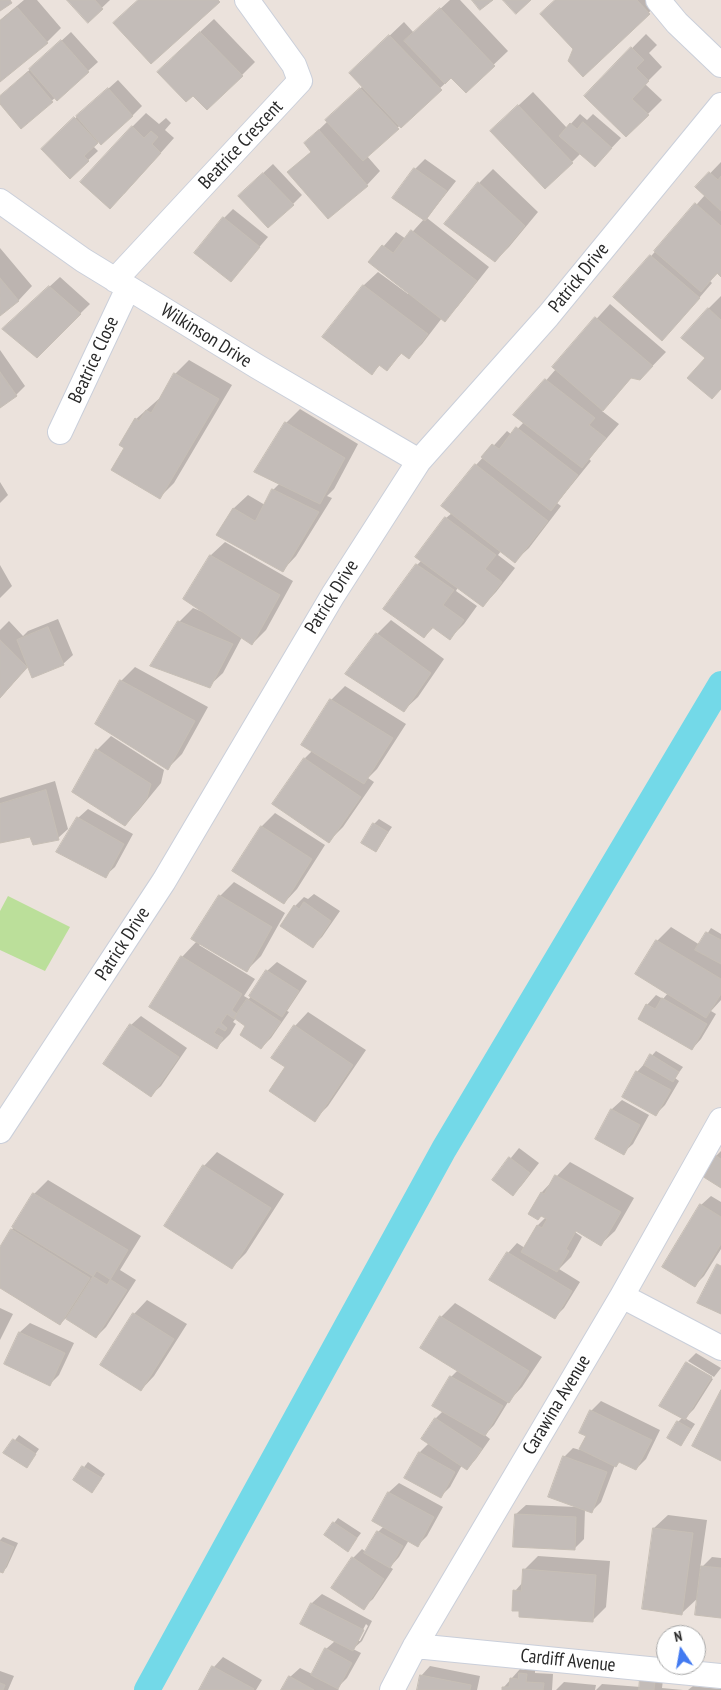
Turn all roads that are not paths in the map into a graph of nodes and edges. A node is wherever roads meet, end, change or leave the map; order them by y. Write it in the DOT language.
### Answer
graph roads {
  1 [pos="247,0"];
  2 [pos="658,0"];
  3 [pos="721,65"];
  4 [pos="721,104"];
  5 [pos="0,201"];
  6 [pos="121,284"];
  7 [pos="60,432"];
  8 [pos="419,461"];
  9 [pos="721,1120"];
  10 [pos="0,1131"];
  11 [pos="622,1296"];
  12 [pos="721,1348"];
  13 [pos="415,1646"];
  14 [pos="721,1676"];
  15 [pos="392,1690"];
  1 -- 6 [label="street, Beatrice Crescent"];
  2 -- 3 [label="street"];
  4 -- 8 [label="street, Patrick Drive"];
  5 -- 6 [label="street, Wilkinson Drive"];
  6 -- 7 [label="street, Beatrice Close"];
  6 -- 8 [label="street, Wilkinson Drive"];
  8 -- 10 [label="street, Patrick Drive"];
  9 -- 11 [label="street, Carawina Avenue"];
  11 -- 12 [label="street"];
  11 -- 13 [label="street, Carawina Avenue"];
  13 -- 14 [label="street, Cardiff Avenue"];
  13 -- 15 [label="street, Carawina Avenue"];
}
